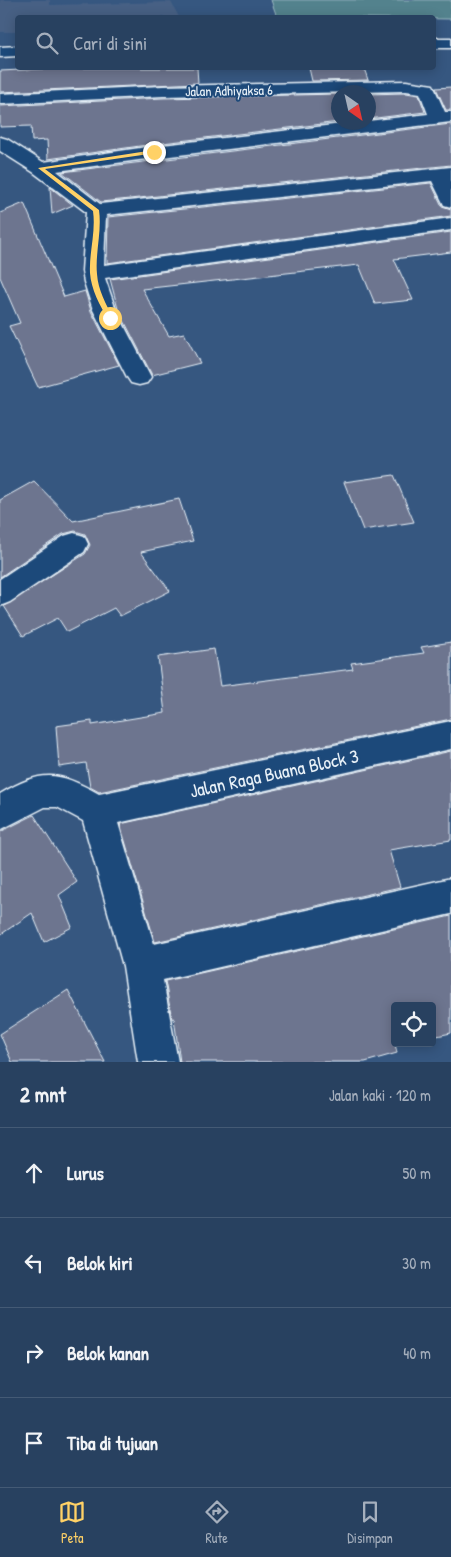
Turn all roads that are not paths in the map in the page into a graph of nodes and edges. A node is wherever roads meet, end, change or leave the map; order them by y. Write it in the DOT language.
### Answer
graph roads {
  1 [pos="436,43"];
  2 [pos="451,43"];
  3 [pos="15,51"];
  4 [pos="0,52"];
  5 [pos="0,99"];
  6 [pos="445,118"];
  7 [pos="0,143"];
  8 [pos="40,168"];
  9 [pos="444,174"];
  10 [pos="451,201"];
  11 [pos="96,210"];
  12 [pos="451,224"];
  13 [pos="93,273"];
  14 [pos="139,377"];
  15 [pos="74,544"];
  16 [pos="0,594"];
  17 [pos="451,735"];
  18 [pos="96,811"];
  19 [pos="0,814"];
  20 [pos="451,896"];
  21 [pos="142,966"];
  22 [pos="158,1062"];
  1 -- 2 [label="street"];
  3 -- 4 [label="street"];
  5 -- 6 [label="street, Jalan Adhiyaksa 6"];
  6 -- 8 [label="street"];
  7 -- 8 [label="street"];
  8 -- 11 [label="street"];
  9 -- 10 [label="street"];
  9 -- 11 [label="street"];
  11 -- 13 [label="street"];
  12 -- 13 [label="street"];
  13 -- 14 [label="street"];
  15 -- 16 [label="street"];
  17 -- 18 [label="street, Jalan Raga Buana Block 3"];
  18 -- 19 [label="street"];
  18 -- 21 [label="street"];
  20 -- 21 [label="street"];
  21 -- 22 [label="street"];
}
